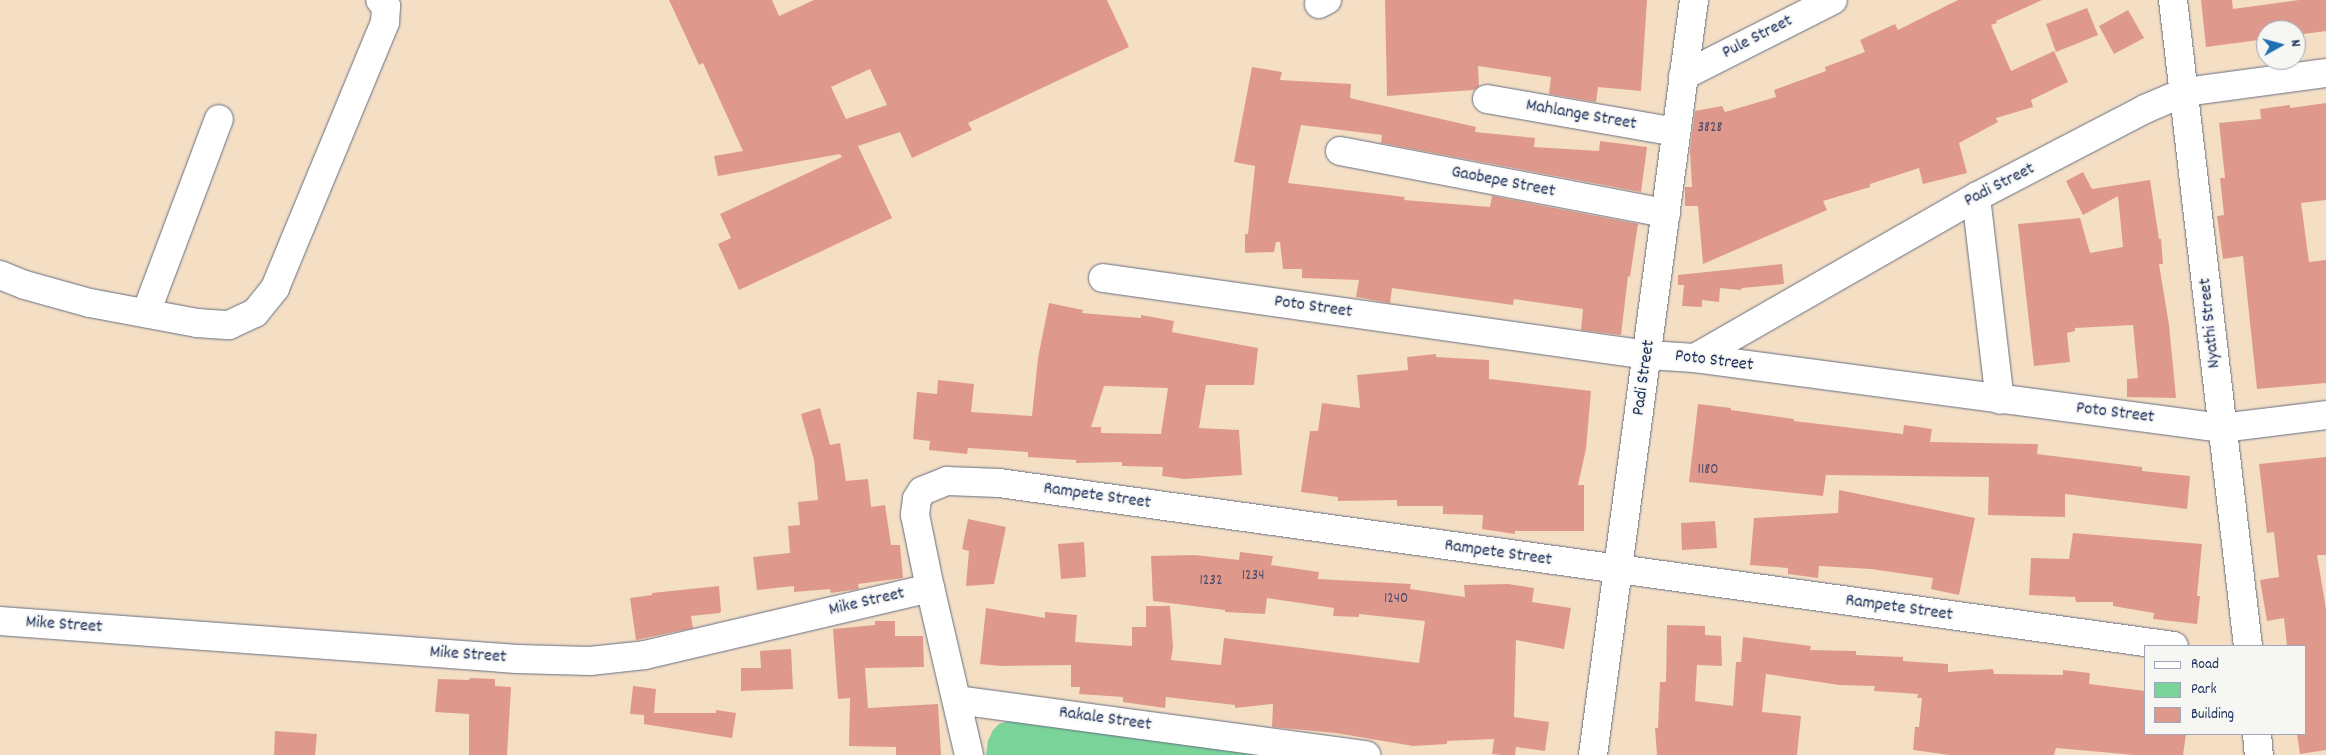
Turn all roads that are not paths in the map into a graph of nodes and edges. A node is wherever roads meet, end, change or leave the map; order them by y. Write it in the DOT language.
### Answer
graph roads {
  1 [pos="380,0"];
  2 [pos="1694,0"];
  3 [pos="1833,0"];
  4 [pos="2173,0"];
  5 [pos="2326,73"];
  6 [pos="1683,76"];
  7 [pos="2185,92"];
  8 [pos="1487,99"];
  9 [pos="219,119"];
  10 [pos="1676,132"];
  11 [pos="1340,151"];
  12 [pos="1976,197"];
  13 [pos="1666,213"];
  14 [pos="0,274"];
  15 [pos="1103,278"];
  16 [pos="146,313"];
  17 [pos="1648,355"];
  18 [pos="1695,358"];
  19 [pos="2000,400"];
  20 [pos="2326,415"];
  21 [pos="2222,428"];
  22 [pos="1619,571"];
  23 [pos="930,588"];
  24 [pos="0,622"];
  25 [pos="2167,645"];
  26 [pos="2248,645"];
  27 [pos="957,700"];
  28 [pos="2257,735"];
  29 [pos="969,755"];
  30 [pos="1366,755"];
  31 [pos="1593,755"];
  32 [pos="2260,755"];
  1 -- 16 [label="street"];
  2 -- 6 [label="street, Padi Street"];
  3 -- 6 [label="street, Pule Street"];
  4 -- 7 [label="street, Nyathi Street"];
  5 -- 7 [label="street, Padi Street"];
  6 -- 10 [label="street, Padi Street"];
  7 -- 12 [label="street, Padi Street"];
  7 -- 21 [label="street, Nyathi Street"];
  8 -- 10 [label="street, Mahlange Street"];
  9 -- 16 [label="street"];
  10 -- 13 [label="street, Padi Street"];
  11 -- 13 [label="street, Gaobepe Street"];
  12 -- 18 [label="street, Padi Street"];
  12 -- 19 [label="street"];
  13 -- 17 [label="street, Padi Street"];
  14 -- 16 [label="street"];
  15 -- 17 [label="street, Poto Street"];
  17 -- 18 [label="street, Poto Street"];
  17 -- 22 [label="street, Padi Street"];
  18 -- 19 [label="street, Poto Street"];
  19 -- 21 [label="street, Poto Street"];
  20 -- 21 [label="street, Poto Street"];
  21 -- 26 [label="street, Nyathi Street"];
  22 -- 23 [label="street, Rampete Street"];
  22 -- 25 [label="street, Rampete Street"];
  22 -- 31 [label="street, Padi Street"];
  23 -- 24 [label="street, Mike Street"];
  23 -- 27 [label="street"];
  27 -- 29 [label="street"];
  27 -- 30 [label="street, Rakale Street"];
  28 -- 32 [label="street"];
}
